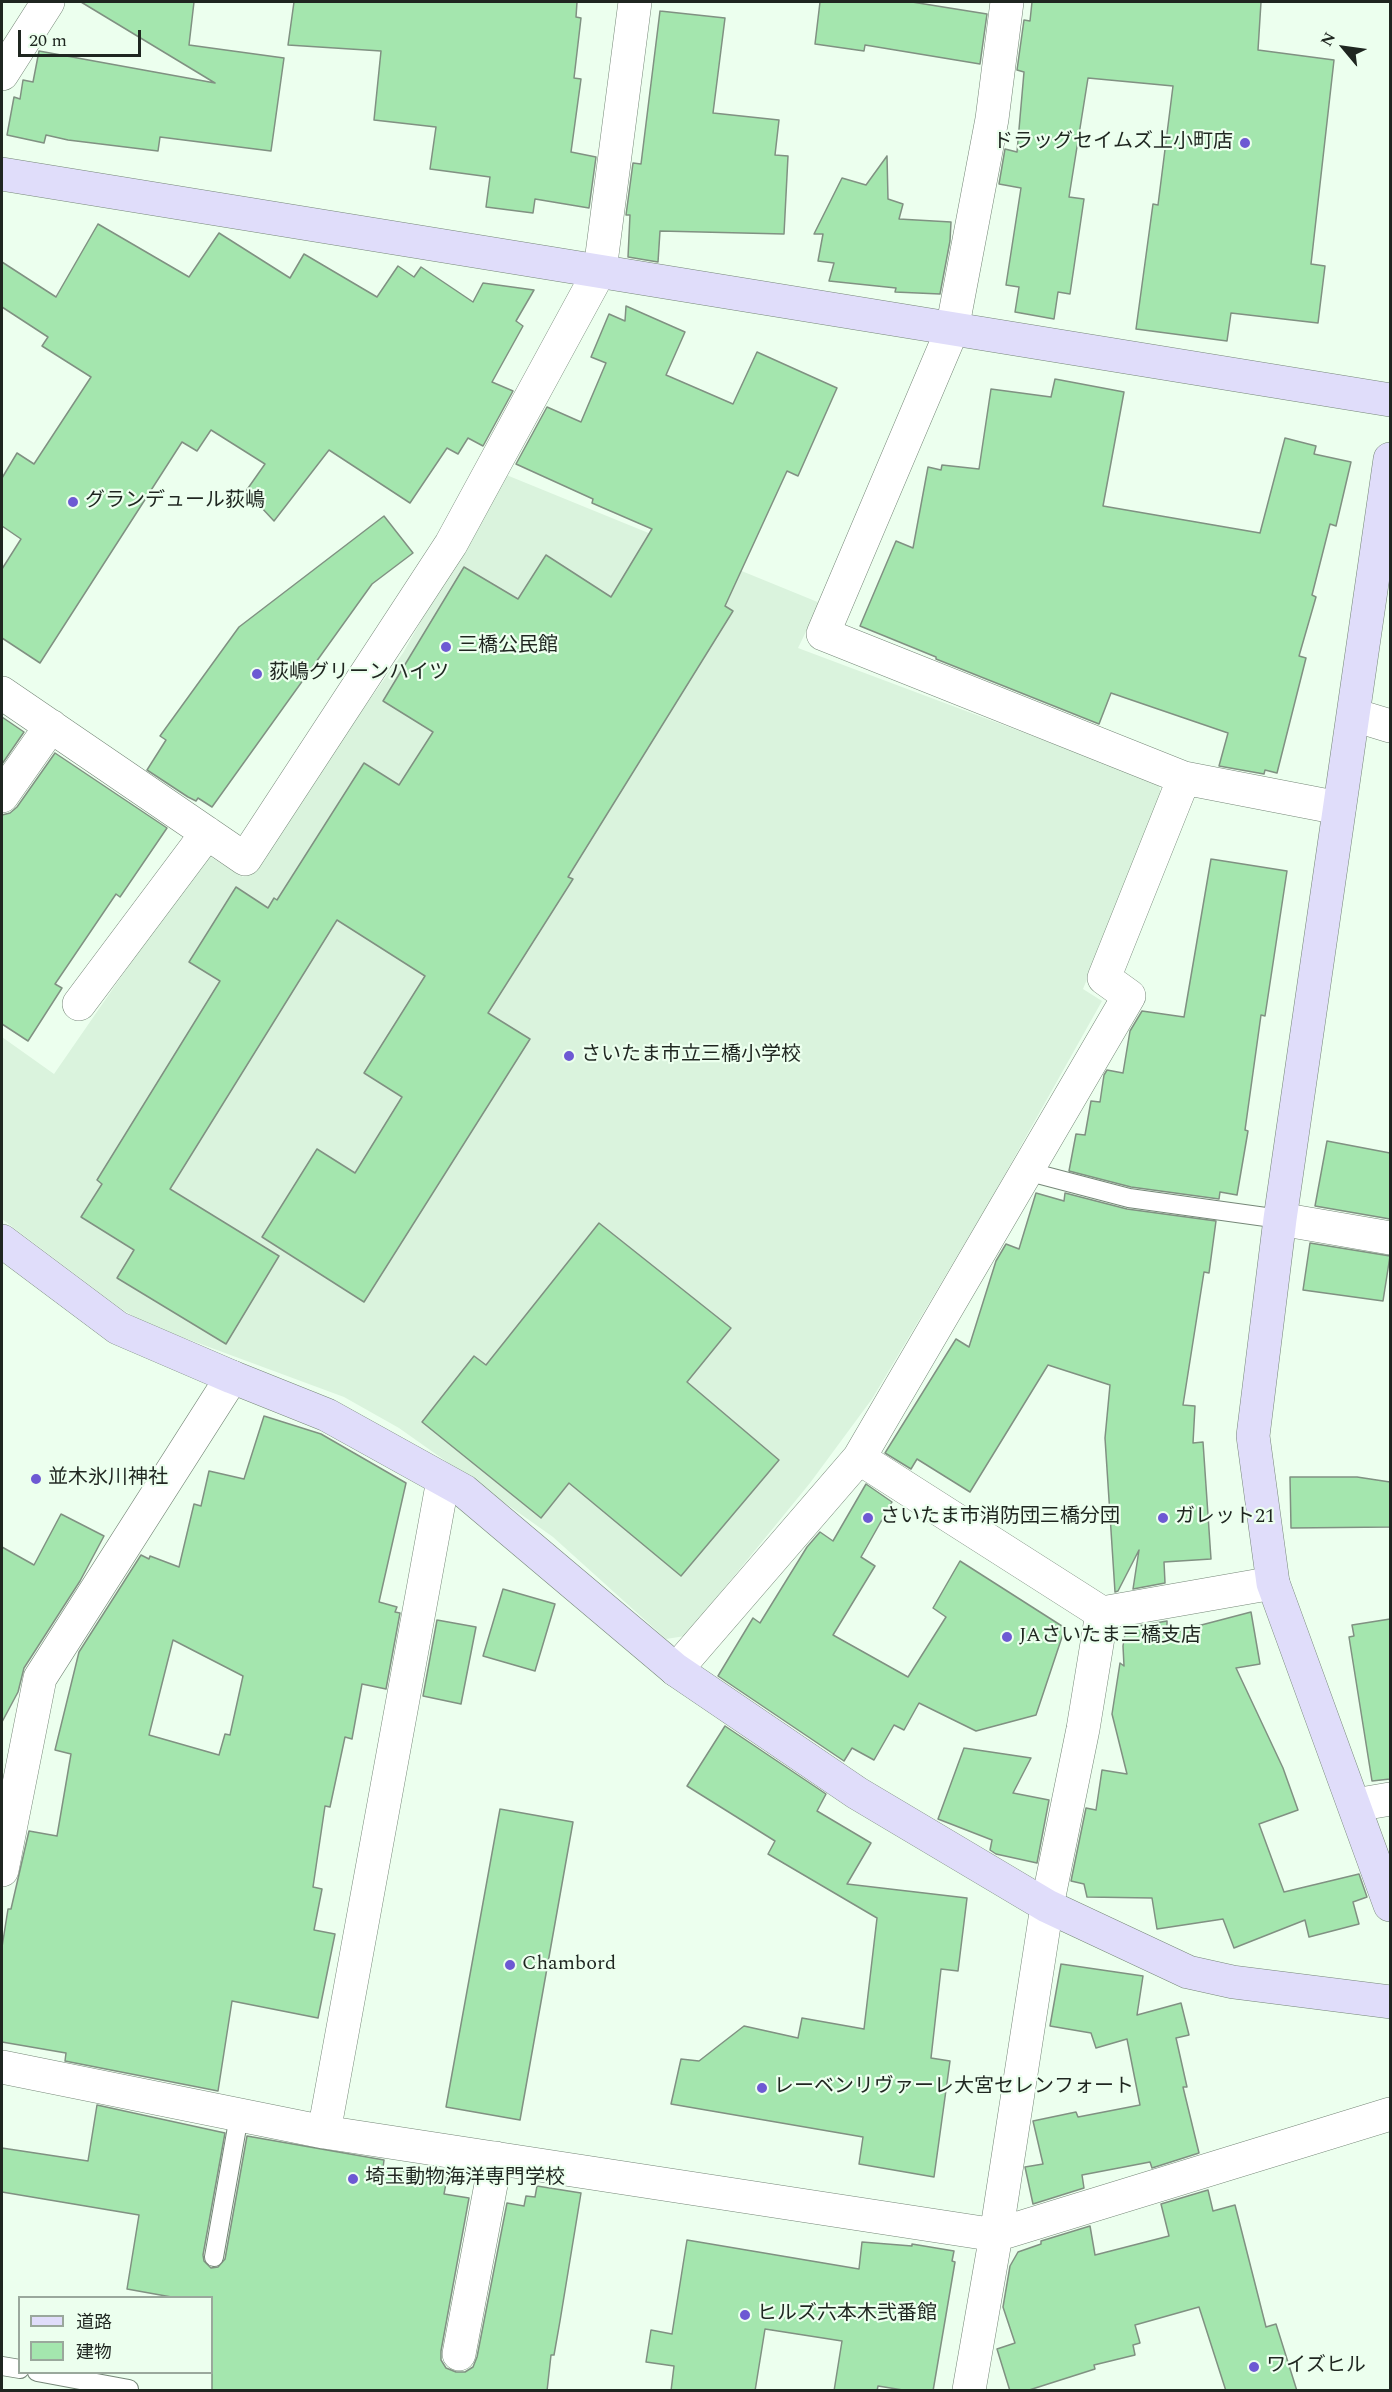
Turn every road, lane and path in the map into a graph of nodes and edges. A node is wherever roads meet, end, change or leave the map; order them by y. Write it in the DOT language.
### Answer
graph roads {
  1 [pos="48,2"];
  2 [pos="635,2"];
  3 [pos="1007,2"];
  4 [pos="2,74"];
  5 [pos="2,174"];
  6 [pos="600,270"];
  7 [pos="952,330"];
  8 [pos="1390,400"];
  9 [pos="1390,459"];
  10 [pos="2,693"];
  11 [pos="1354,715"];
  12 [pos="51,726"];
  13 [pos="1390,726"];
  14 [pos="1184,778"];
  15 [pos="2,796"];
  16 [pos="1339,807"];
  17 [pos="207,833"];
  18 [pos="79,1004"];
  19 [pos="1026,1171"];
  20 [pos="1280,1219"];
  21 [pos="1390,1238"];
  22 [pos="2,1241"];
  23 [pos="232,1377"];
  24 [pos="859,1458"];
  25 [pos="443,1480"];
  26 [pos="1273,1583"];
  27 [pos="1102,1613"];
  28 [pos="676,1670"];
  29 [pos="1390,1799"];
  30 [pos="1355,1806"];
  31 [pos="2,1870"];
  32 [pos="1390,1905"];
  33 [pos="1047,1906"];
  34 [pos="1390,2002"];
  35 [pos="2,2067"];
  36 [pos="1390,2114"];
  37 [pos="239,2116"];
  38 [pos="324,2132"];
  39 [pos="495,2158"];
  40 [pos="996,2235"];
  41 [pos="214,2257"];
  42 [pos="459,2354"];
  43 [pos="2,2366"];
  44 [pos="18,2369"];
  45 [pos="43,2374"];
  46 [pos="129,2389"];
  47 [pos="969,2391"];
  1 -- 4 [label="street"];
  2 -- 6 [label="street"];
  3 -- 7 [label="street"];
  5 -- 6 [label="street"];
  6 -- 7 [label="street"];
  6 -- 17 [label="street"];
  7 -- 8 [label="street"];
  7 -- 14 [label="street"];
  9 -- 11 [label="street"];
  10 -- 12 [label="street"];
  11 -- 13 [label="street"];
  11 -- 16 [label="street"];
  12 -- 15 [label="street"];
  12 -- 17 [label="street"];
  14 -- 16 [label="street"];
  14 -- 19 [label="street"];
  16 -- 20 [label="street"];
  17 -- 18 [label="street"];
  19 -- 20 [label="lane"];
  19 -- 24 [label="street"];
  20 -- 21 [label="street"];
  20 -- 26 [label="street"];
  22 -- 23 [label="street"];
  23 -- 25 [label="street"];
  23 -- 31 [label="street"];
  24 -- 27 [label="street"];
  24 -- 28 [label="street"];
  25 -- 28 [label="street"];
  25 -- 38 [label="street"];
  26 -- 27 [label="street"];
  26 -- 30 [label="street"];
  27 -- 33 [label="street"];
  28 -- 33 [label="street"];
  29 -- 30 [label="street"];
  30 -- 32 [label="street"];
  33 -- 34 [label="street"];
  33 -- 40 [label="street"];
  35 -- 37 [label="street"];
  36 -- 40 [label="street"];
  37 -- 38 [label="street"];
  37 -- 41 [label="lane"];
  38 -- 39 [label="street"];
  39 -- 40 [label="street"];
  39 -- 42 [label="street"];
  40 -- 47 [label="street"];
  43 -- 44 [label="lane"];
  45 -- 46 [label="lane"];
}
